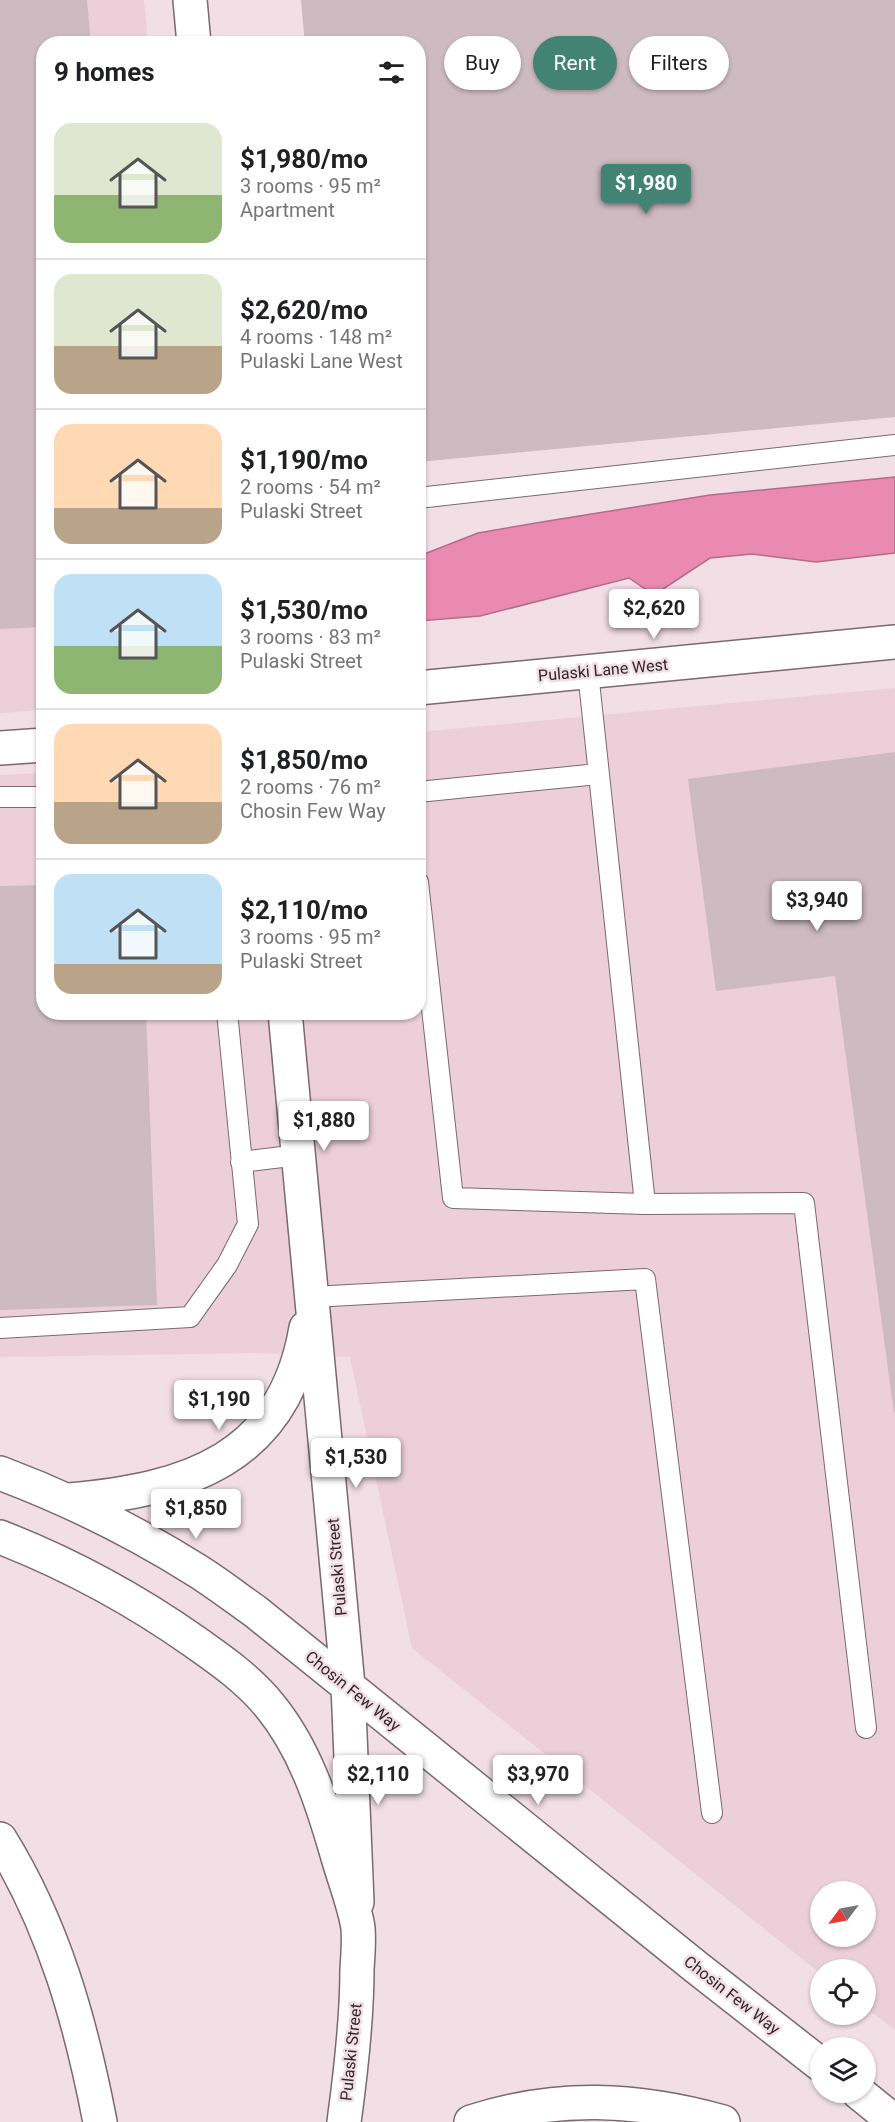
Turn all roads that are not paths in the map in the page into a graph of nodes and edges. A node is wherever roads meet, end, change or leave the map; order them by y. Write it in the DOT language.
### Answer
graph roads {
  1 [pos="190,0"];
  2 [pos="193,36"];
  3 [pos="895,445"];
  4 [pos="426,497"];
  5 [pos="895,642"];
  6 [pos="588,672"];
  7 [pos="426,687"];
  8 [pos="36,746"];
  9 [pos="0,748"];
  10 [pos="598,774"];
  11 [pos="426,791"];
  12 [pos="0,797"];
  13 [pos="36,797"];
  14 [pos="426,954"];
  15 [pos="228,1020"];
  16 [pos="286,1020"];
  17 [pos="298,1155"];
  18 [pos="241,1162"];
  19 [pos="645,1204"];
  20 [pos="312,1297"];
  21 [pos="0,1328"];
  22 [pos="0,1473"];
  23 [pos="69,1500"];
  24 [pos="0,1537"];
  25 [pos="348,1686"];
  26 [pos="866,1728"];
  27 [pos="712,1813"];
  28 [pos="0,1839"];
  29 [pos="358,1928"];
  30 [pos="810,2056"];
  31 [pos="872,2103"];
  32 [pos="100,2122"];
  33 [pos="344,2122"];
  34 [pos="471,2122"];
  35 [pos="723,2122"];
  36 [pos="895,2122"];
  1 -- 2 [label="main road"];
  3 -- 4 [label="lane"];
  5 -- 6 [label="main road, Pulaski Lane West"];
  6 -- 7 [label="main road, Pulaski Lane West"];
  6 -- 10 [label="lane"];
  8 -- 9 [label="main road"];
  10 -- 11 [label="lane"];
  10 -- 19 [label="lane"];
  12 -- 13 [label="lane"];
  14 -- 19 [label="lane"];
  15 -- 18 [label="lane"];
  16 -- 17 [label="main road, Pulaski Street"];
  17 -- 18 [label="lane"];
  17 -- 20 [label="main road, Pulaski Street"];
  18 -- 21 [label="lane"];
  19 -- 26 [label="lane"];
  20 -- 23 [label="main road"];
  20 -- 25 [label="main road, Pulaski Street"];
  20 -- 27 [label="lane"];
  22 -- 23 [label="main road, Chosin Few Way"];
  23 -- 25 [label="main road, Chosin Few Way"];
  24 -- 29 [label="main road"];
  25 -- 29 [label="main road, Pulaski Street"];
  25 -- 30 [label="main road, Chosin Few Way"];
  28 -- 32 [label="main road"];
  29 -- 33 [label="main road, Pulaski Street"];
  31 -- 36 [label="main road"];
  34 -- 35 [label="main road"];
}
